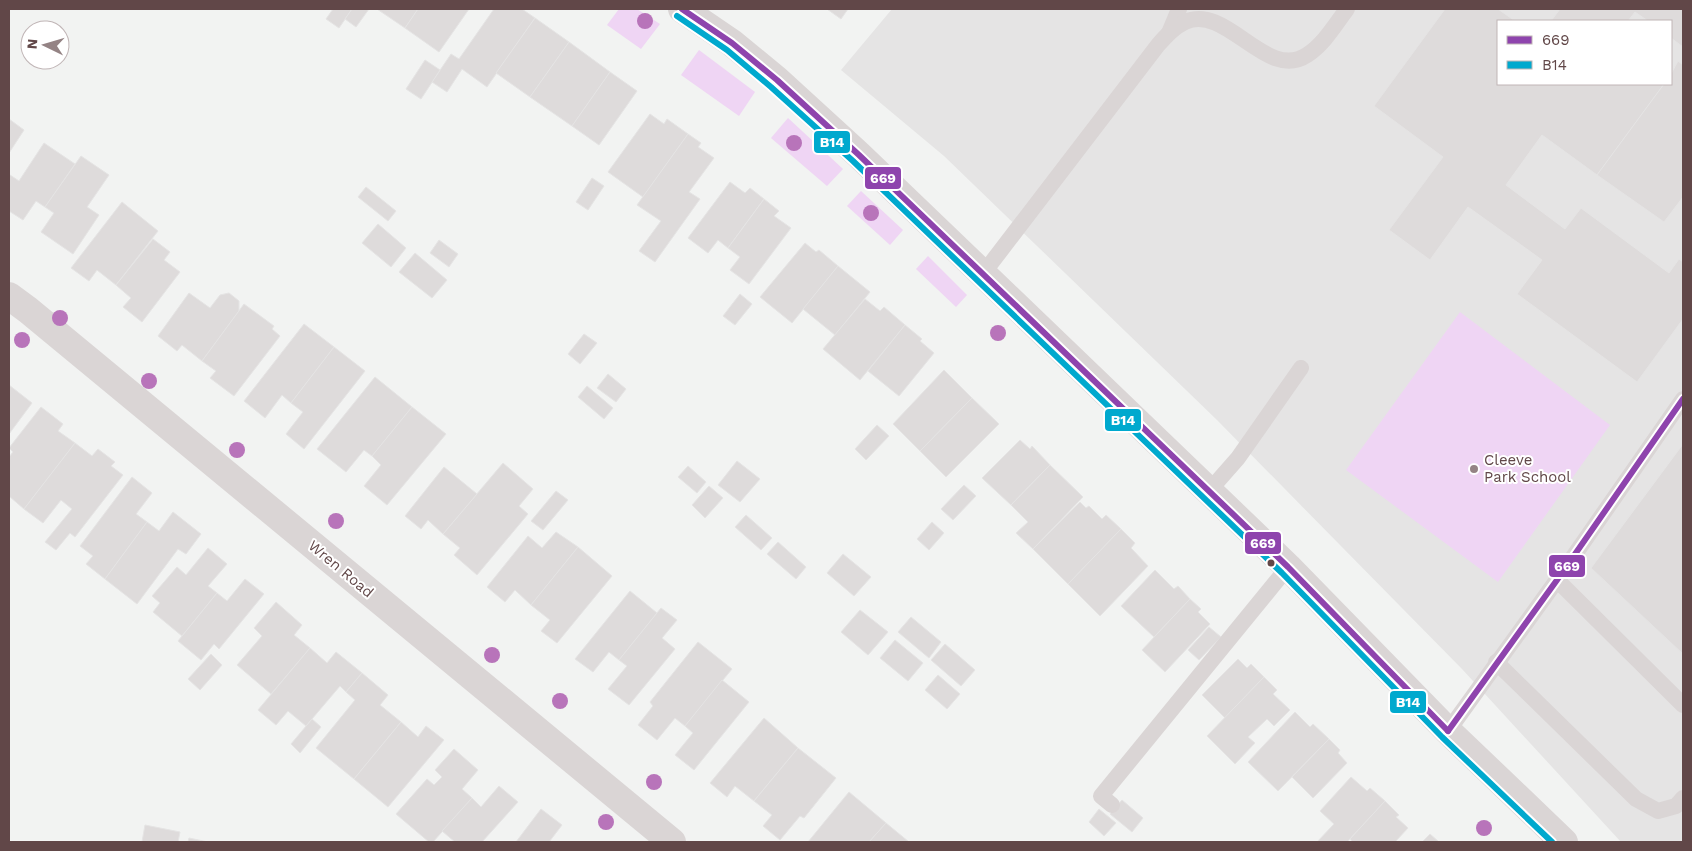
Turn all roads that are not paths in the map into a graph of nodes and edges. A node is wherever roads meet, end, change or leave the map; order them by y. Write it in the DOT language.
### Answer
graph roads {
  1 [pos="682,9"];
  2 [pos="1180,9"];
  3 [pos="1347,9"];
  4 [pos="1169,33"];
  5 [pos="982,275"];
  6 [pos="9,296"];
  7 [pos="1301,368"];
  8 [pos="1683,399"];
  9 [pos="1209,491"];
  10 [pos="1288,567"];
  11 [pos="1557,580"];
  12 [pos="1496,662"];
  13 [pos="1683,705"];
  14 [pos="1448,730"];
  15 [pos="1683,798"];
  16 [pos="1112,805"];
  17 [pos="672,842"];
  18 [pos="1564,842"];
  1 -- 5 [label="street"];
  2 -- 4 [label="lane"];
  3 -- 4 [label="lane"];
  4 -- 5 [label="lane"];
  5 -- 9 [label="street"];
  6 -- 17 [label="street, Wren Road"];
  7 -- 9 [label="lane"];
  8 -- 11 [label="lane"];
  9 -- 10 [label="street"];
  10 -- 14 [label="street"];
  10 -- 16 [label="lane"];
  11 -- 12 [label="lane"];
  11 -- 13 [label="lane"];
  12 -- 14 [label="lane"];
  12 -- 15 [label="lane"];
  14 -- 18 [label="street"];
}
